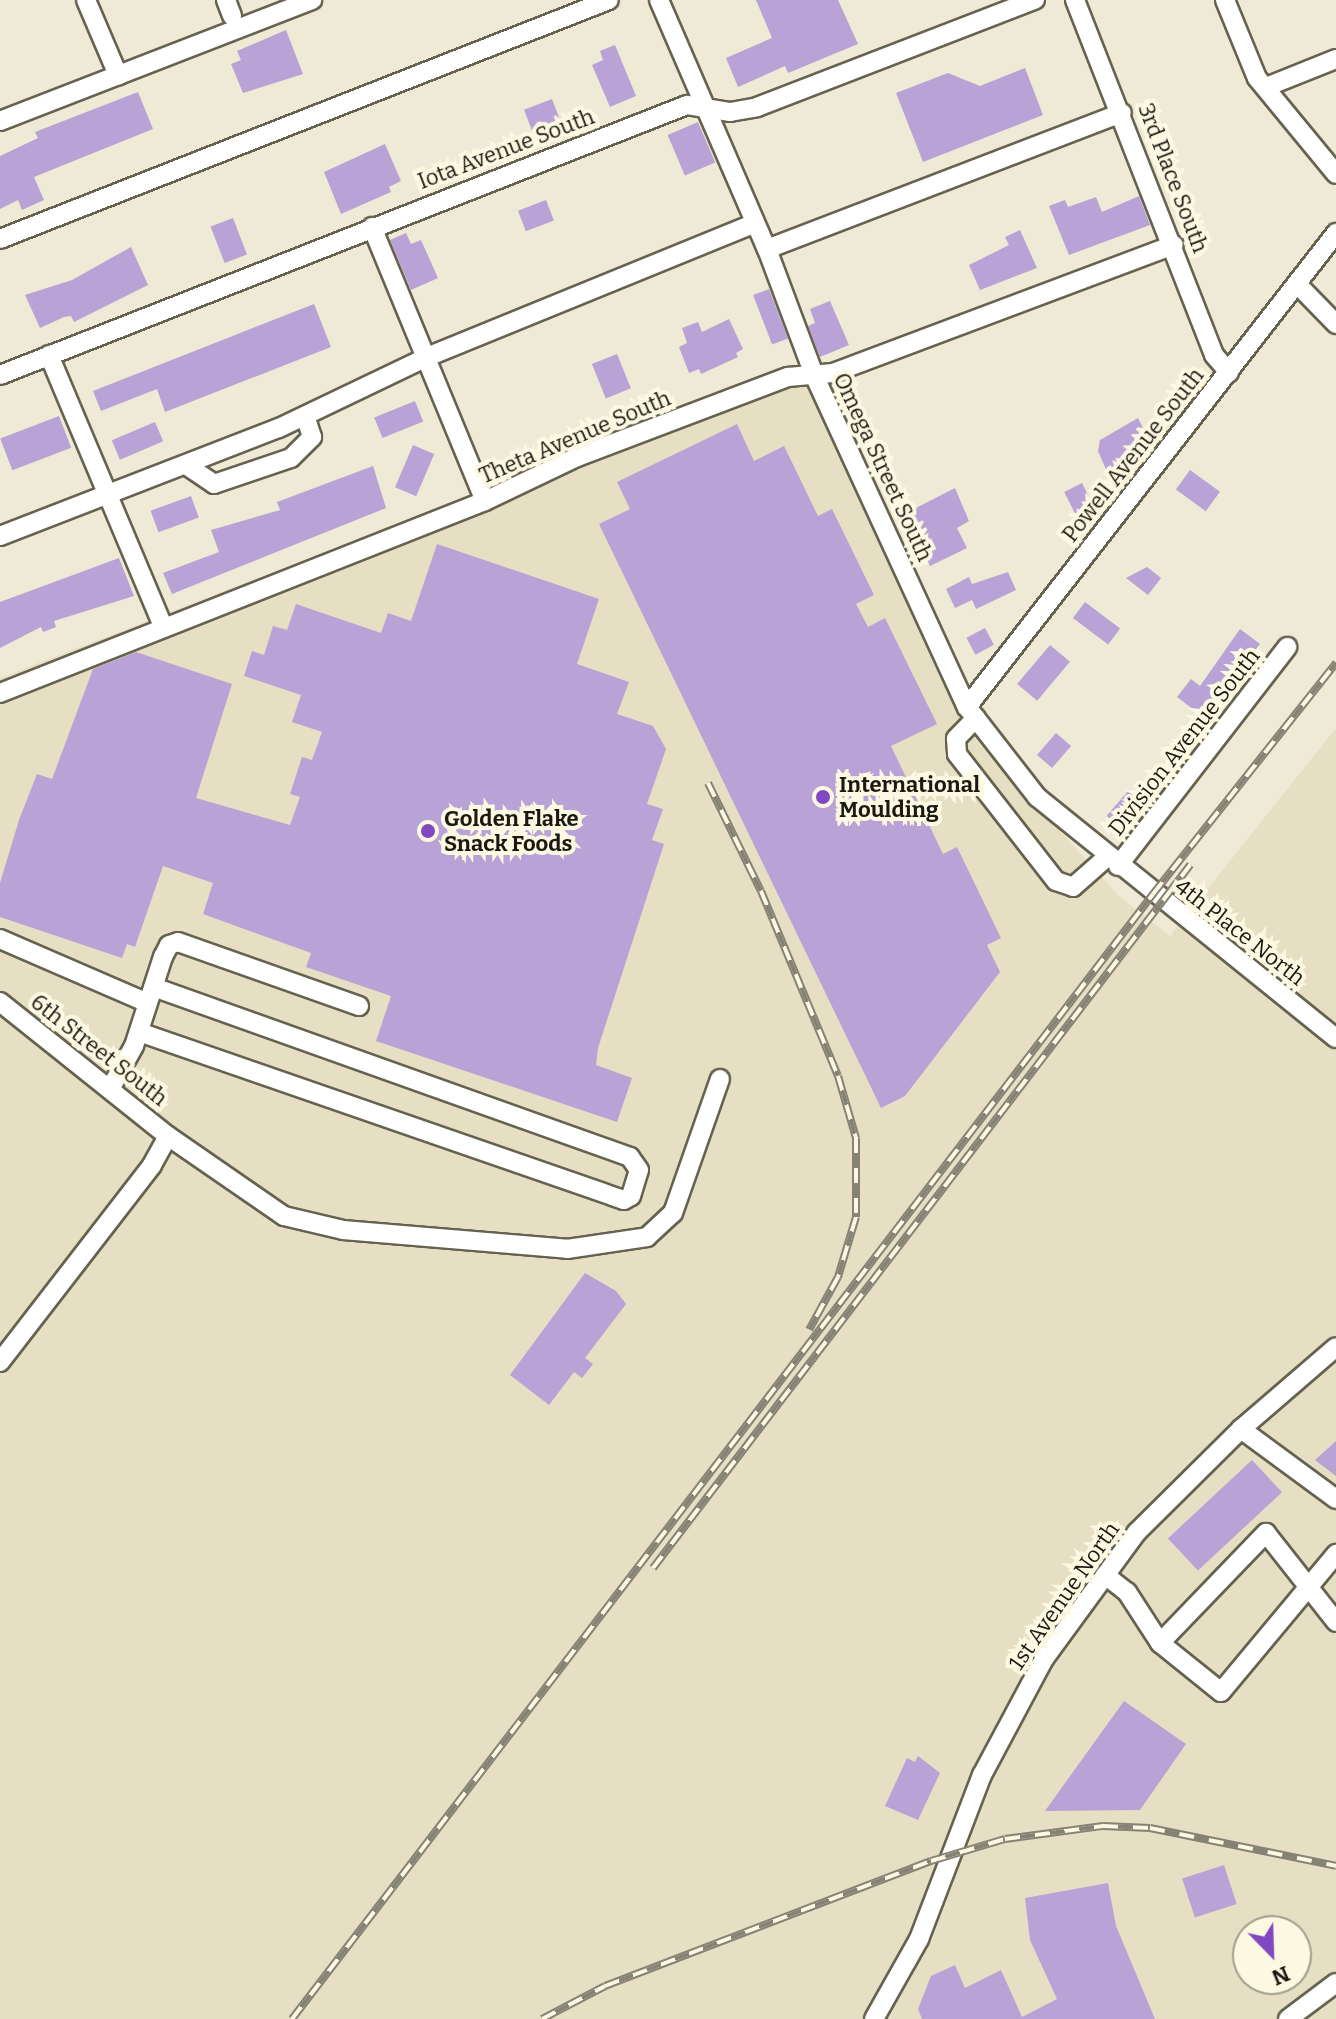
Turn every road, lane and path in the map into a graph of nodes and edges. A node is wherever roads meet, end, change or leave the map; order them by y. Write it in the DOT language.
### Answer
graph roads {
  1 [pos="86,0"];
  2 [pos="312,0"];
  3 [pos="609,0"];
  4 [pos="659,0"];
  5 [pos="1035,0"];
  6 [pos="1075,0"];
  7 [pos="1225,0"];
  8 [pos="1336,59"];
  9 [pos="118,75"];
  10 [pos="1266,87"];
  11 [pos="704,107"];
  12 [pos="1122,113"];
  13 [pos="0,121"];
  14 [pos="1336,174"];
  15 [pos="755,223"];
  16 [pos="372,227"];
  17 [pos="1336,233"];
  18 [pos="0,239"];
  19 [pos="1174,245"];
  20 [pos="767,249"];
  21 [pos="1297,284"];
  22 [pos="1336,324"];
  23 [pos="49,355"];
  24 [pos="427,357"];
  25 [pos="1229,372"];
  26 [pos="0,375"];
  27 [pos="814,375"];
  28 [pos="305,416"];
  29 [pos="186,465"];
  30 [pos="108,493"];
  31 [pos="485,501"];
  32 [pos="0,536"];
  33 [pos="163,626"];
  34 [pos="1287,647"];
  35 [pos="0,693"];
  36 [pos="972,712"];
  37 [pos="1113,861"];
  38 [pos="1153,894"];
  39 [pos="0,939"];
  40 [pos="151,995"];
  41 [pos="0,1002"];
  42 [pos="359,1006"];
  43 [pos="139,1032"];
  44 [pos="1336,1038"];
  45 [pos="720,1079"];
  46 [pos="110,1089"];
  47 [pos="168,1136"];
  48 [pos="1336,1347"];
  49 [pos="0,1362"];
  50 [pos="1241,1429"];
  51 [pos="1336,1499"];
  52 [pos="1336,1554"];
  53 [pos="1105,1575"];
  54 [pos="1308,1589"];
  55 [pos="1336,1622"];
  56 [pos="1160,1643"];
  57 [pos="1336,1983"];
  58 [pos="874,2019"];
  59 [pos="1288,2019"];
  1 -- 9 [label="street"];
  2 -- 9 [label="street"];
  3 -- 18 [label="street"];
  4 -- 11 [label="street, Omega Street South"];
  5 -- 11 [label="street, Iota Avenue South"];
  6 -- 12 [label="street, 3rd Place South"];
  7 -- 10 [label="street"];
  8 -- 10 [label="street"];
  9 -- 13 [label="street"];
  10 -- 14 [label="street"];
  11 -- 15 [label="street, Omega Street South"];
  11 -- 16 [label="street, Iota Avenue South"];
  12 -- 19 [label="street, 3rd Place South"];
  12 -- 20 [label="street"];
  15 -- 20 [label="street, Omega Street South"];
  15 -- 24 [label="street"];
  16 -- 23 [label="street, Iota Avenue South"];
  16 -- 24 [label="street"];
  17 -- 21 [label="street, Powell Avenue South"];
  19 -- 25 [label="street, 3rd Place South"];
  19 -- 27 [label="street, Theta Avenue South"];
  20 -- 27 [label="street, Omega Street South"];
  21 -- 22 [label="street"];
  21 -- 25 [label="street, Powell Avenue South"];
  23 -- 26 [label="street, Iota Avenue South"];
  23 -- 30 [label="street"];
  24 -- 28 [label="street"];
  24 -- 31 [label="street"];
  25 -- 36 [label="street, Powell Avenue South"];
  27 -- 31 [label="street, Theta Avenue South"];
  27 -- 36 [label="street, Omega Street South"];
  28 -- 29 [label="street"];
  28 -- 29 [label="street"];
  29 -- 30 [label="street"];
  30 -- 32 [label="street"];
  30 -- 33 [label="street"];
  31 -- 33 [label="street, Theta Avenue South"];
  33 -- 35 [label="street, Theta Avenue South"];
  34 -- 37 [label="street, Division Avenue South"];
  36 -- 37 [label="street, Omega Street South"];
  36 -- 37 [label="street, Powell Avenue South"];
  37 -- 38 [label="street, Omega Street South"];
  38 -- 44 [label="street, 4th Place North"];
  39 -- 40 [label="street"];
  40 -- 42 [label="street"];
  40 -- 43 [label="street"];
  40 -- 43 [label="street"];
  41 -- 46 [label="street, 6th Street South"];
  43 -- 46 [label="street"];
  45 -- 47 [label="street, 6th Street South"];
  46 -- 47 [label="street, 6th Street South"];
  47 -- 49 [label="street"];
  48 -- 50 [label="street, 1st Avenue North"];
  50 -- 51 [label="street"];
  50 -- 53 [label="street, 1st Avenue North"];
  52 -- 54 [label="street"];
  53 -- 56 [label="street"];
  53 -- 58 [label="street, 1st Avenue North"];
  54 -- 55 [label="street"];
  54 -- 56 [label="street"];
  54 -- 56 [label="street"];
  57 -- 59 [label="street"];
}
